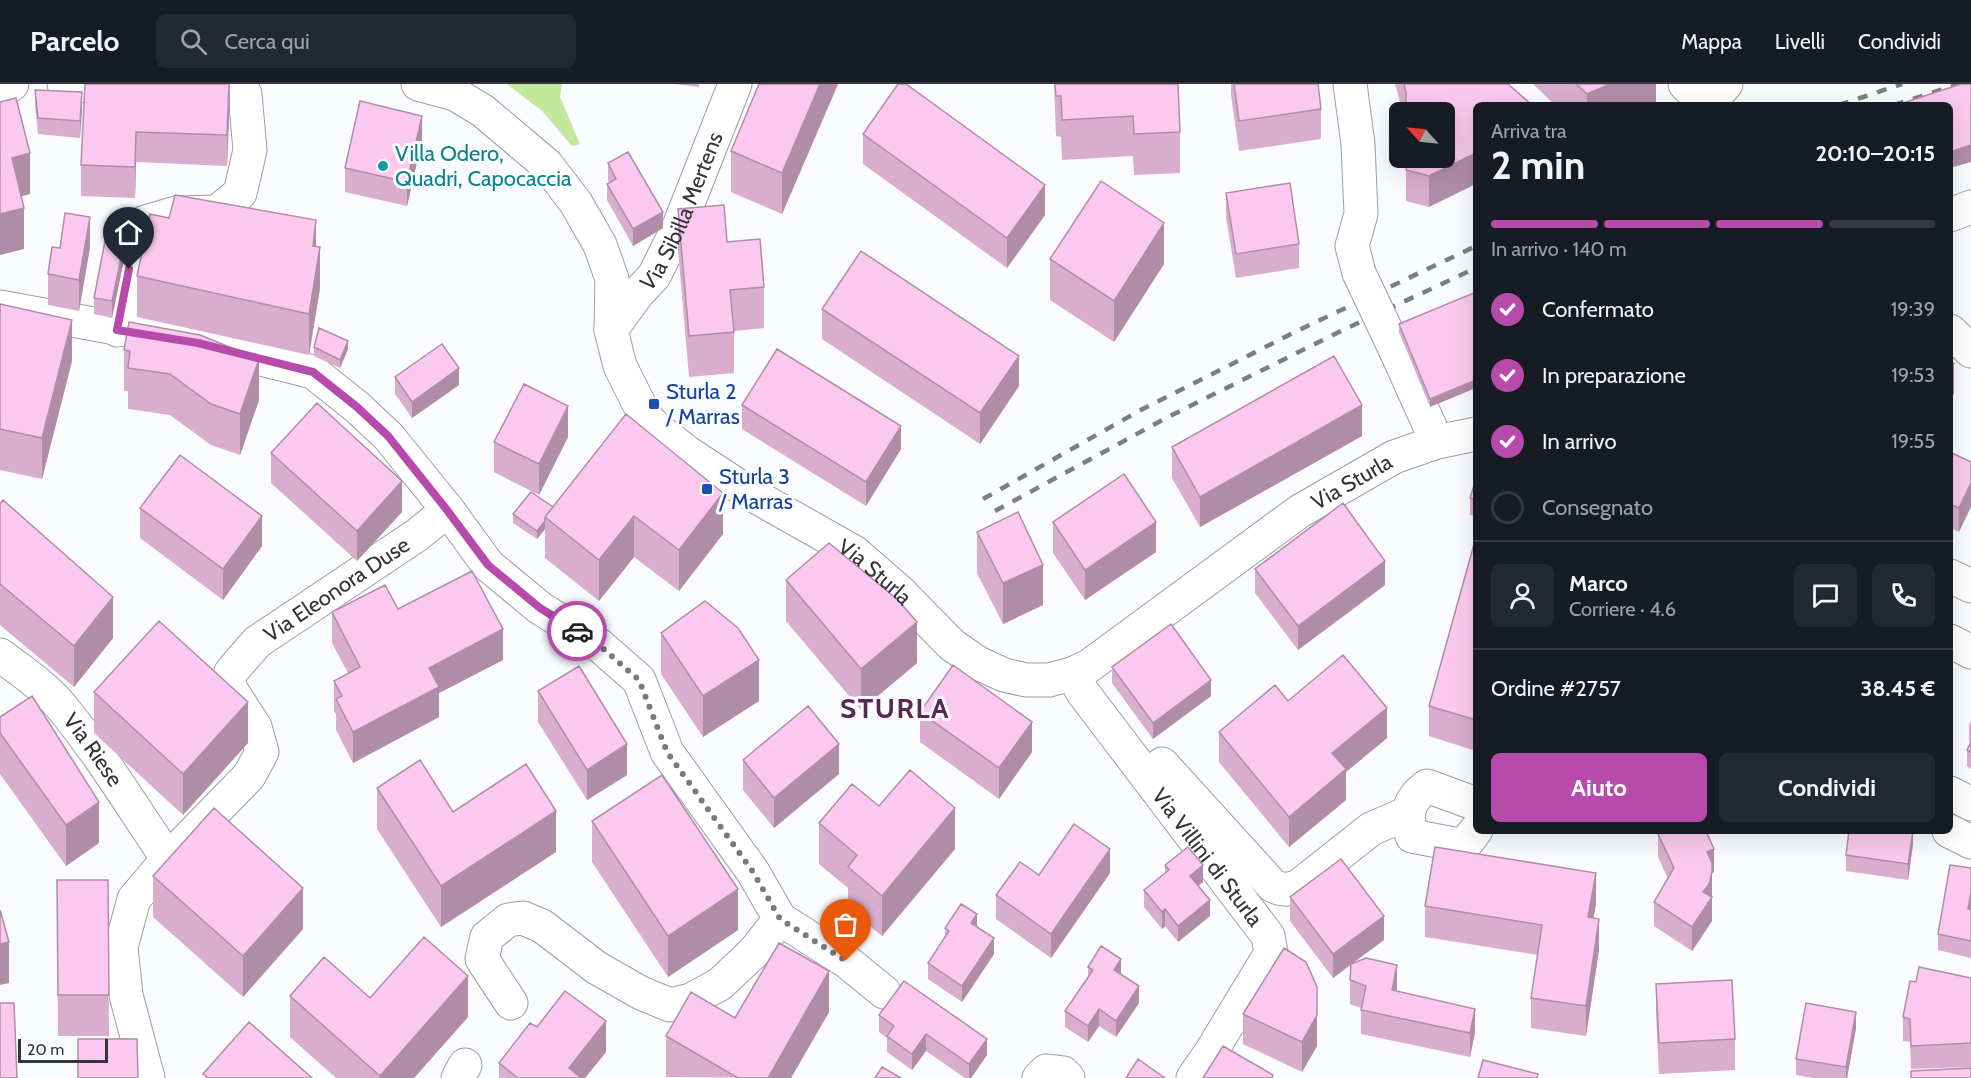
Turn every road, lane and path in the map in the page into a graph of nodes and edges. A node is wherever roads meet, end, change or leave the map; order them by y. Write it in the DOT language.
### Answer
graph roads {
  1 [pos="12,84"];
  2 [pos="64,84"];
  3 [pos="93,84"];
  4 [pos="233,84"];
  5 [pos="417,84"];
  6 [pos="735,84"];
  7 [pos="1350,84"];
  8 [pos="1685,84"];
  9 [pos="1726,84"];
  10 [pos="0,93"];
  11 [pos="1704,102"];
  12 [pos="1710,102"];
  13 [pos="1971,207"];
  14 [pos="1953,214"];
  15 [pos="0,307"];
  16 [pos="117,330"];
  17 [pos="611,330"];
  18 [pos="1953,334"];
  19 [pos="1971,351"];
  20 [pos="1473,435"];
  21 [pos="1437,442"];
  22 [pos="447,510"];
  23 [pos="1953,577"];
  24 [pos="1971,586"];
  25 [pos="1953,643"];
  26 [pos="1971,652"];
  27 [pos="0,655"];
  28 [pos="1080,670"];
  29 [pos="1953,795"];
  30 [pos="1473,803"];
  31 [pos="1971,804"];
  32 [pos="1408,813"];
  33 [pos="1953,833"];
  34 [pos="1473,834"];
  35 [pos="1971,842"];
  36 [pos="168,859"];
  37 [pos="780,919"];
  38 [pos="503,990"];
  39 [pos="884,992"];
  40 [pos="148,1078"];
  41 [pos="1039,1078"];
  42 [pos="1068,1078"];
  43 [pos="1193,1078"];
  1 -- 10 [label="street"];
  2 -- 3 [label="street"];
  4 -- 16 [label="street"];
  5 -- 17 [label="street, Via Sturla"];
  6 -- 17 [label="street, Via Sibilla Mertens"];
  7 -- 21 [label="street, bridge"];
  8 -- 11 [label="street"];
  9 -- 12 [label="street"];
  13 -- 14 [label="street"];
  15 -- 16 [label="street"];
  16 -- 22 [label="street"];
  17 -- 28 [label="street, Via Sturla"];
  18 -- 19 [label="street"];
  20 -- 21 [label="street, Via Sturla"];
  21 -- 28 [label="street, Via Sturla"];
  22 -- 36 [label="street, Via Eleonora Duse"];
  22 -- 37 [label="street"];
  23 -- 24 [label="street"];
  25 -- 26 [label="street"];
  27 -- 36 [label="street, Via Riese"];
  28 -- 32 [label="street"];
  28 -- 43 [label="street, Via Villini di Sturla"];
  29 -- 31 [label="street"];
  30 -- 32 [label="street"];
  32 -- 34 [label="street"];
  33 -- 35 [label="street"];
  36 -- 40 [label="street"];
  37 -- 38 [label="street"];
  37 -- 39 [label="street"];
  41 -- 42 [label="street"];
}
